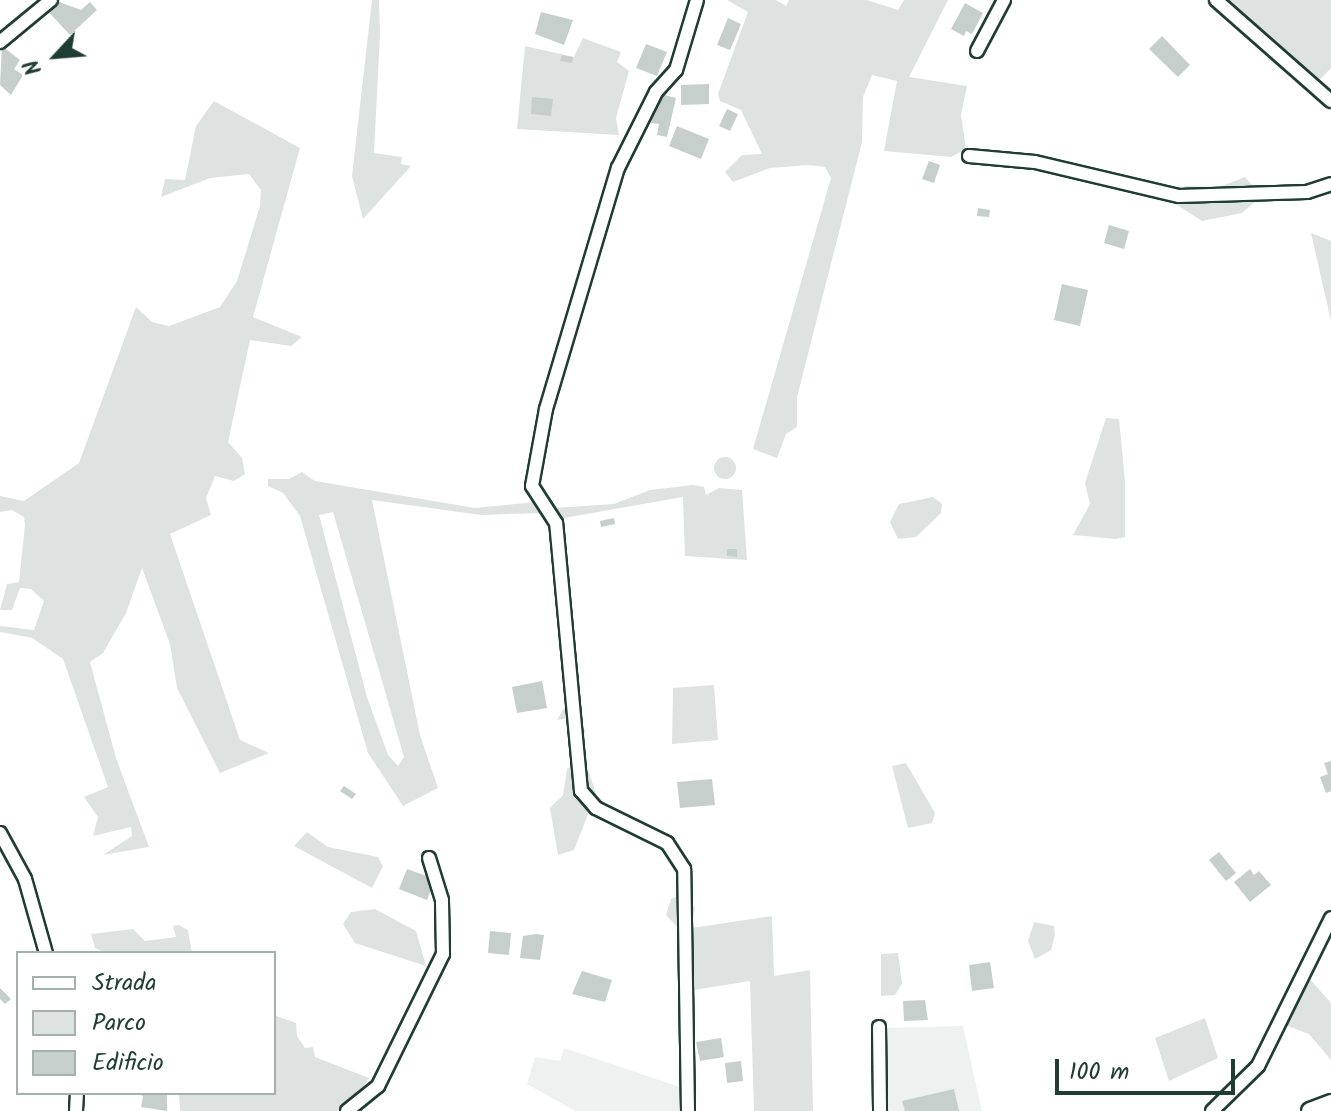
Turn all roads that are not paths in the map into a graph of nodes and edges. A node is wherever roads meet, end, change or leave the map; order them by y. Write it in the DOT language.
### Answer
graph roads {
  1 [pos="51,0"];
  2 [pos="697,0"];
  3 [pos="1004,0"];
  4 [pos="1216,0"];
  5 [pos="0,42"];
  6 [pos="977,51"];
  7 [pos="1331,101"];
  8 [pos="969,156"];
  9 [pos="1331,184"];
  10 [pos="0,833"];
  11 [pos="429,858"];
  12 [pos="1331,918"];
  13 [pos="45,951"];
  14 [pos="879,1027"];
  15 [pos="1331,1103"];
  16 [pos="347,1111"];
  17 [pos="688,1111"];
  18 [pos="880,1111"];
  19 [pos="1212,1111"];
  20 [pos="1310,1111"];
  1 -- 5 [label="street"];
  2 -- 17 [label="street"];
  3 -- 6 [label="street"];
  4 -- 7 [label="street"];
  8 -- 9 [label="street"];
  10 -- 13 [label="street"];
  11 -- 16 [label="street"];
  12 -- 19 [label="street"];
  14 -- 18 [label="street"];
  15 -- 20 [label="main road"];
}
